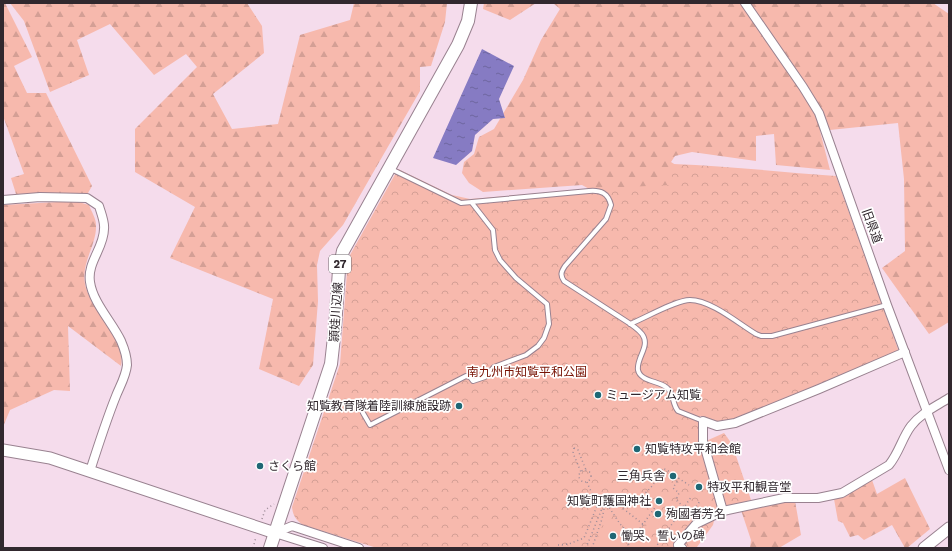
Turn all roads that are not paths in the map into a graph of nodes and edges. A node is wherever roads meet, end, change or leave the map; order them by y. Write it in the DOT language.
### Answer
graph roads {
  1 [pos="471,3"];
  2 [pos="745,3"];
  3 [pos="389,168"];
  4 [pos="3,200"];
  5 [pos="472,203"];
  6 [pos="887,305"];
  7 [pos="630,324"];
  8 [pos="905,352"];
  9 [pos="949,398"];
  10 [pos="927,411"];
  11 [pos="363,413"];
  12 [pos="703,421"];
  13 [pos="3,450"];
  14 [pos="949,470"];
  15 [pos="90,471"];
  16 [pos="723,511"];
  17 [pos="949,528"];
  18 [pos="275,533"];
  19 [pos="270,548"];
  20 [pos="323,548"];
  21 [pos="359,548"];
  22 [pos="682,548"];
  23 [pos="924,548"];
  1 -- 3 [label="main road, 頴娃川辺線 / 27"];
  2 -- 6 [label="street, 旧県道"];
  3 -- 5 [label="lane"];
  3 -- 18 [label="main road, 頴娃川辺線 / 27"];
  4 -- 15 [label="street"];
  5 -- 7 [label="lane"];
  5 -- 11 [label="lane"];
  6 -- 7 [label="lane"];
  6 -- 8 [label="street, 旧県道"];
  7 -- 12 [label="lane"];
  8 -- 10 [label="street, 旧県道"];
  8 -- 12 [label="street"];
  9 -- 10 [label="street"];
  10 -- 14 [label="street, 旧県道"];
  10 -- 16 [label="street"];
  12 -- 16 [label="street"];
  13 -- 15 [label="street"];
  15 -- 18 [label="street"];
  16 -- 22 [label="street"];
  17 -- 23 [label="street"];
  18 -- 19 [label="main road, 頴娃川辺線 / 27"];
  18 -- 20 [label="street"];
  18 -- 21 [label="street"];
}
